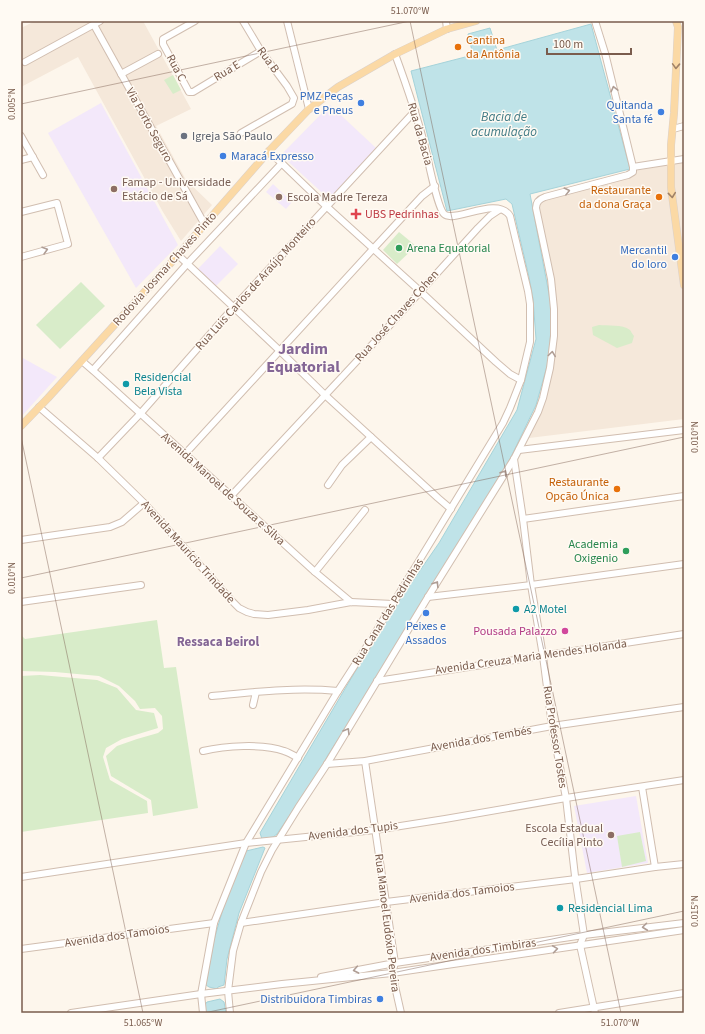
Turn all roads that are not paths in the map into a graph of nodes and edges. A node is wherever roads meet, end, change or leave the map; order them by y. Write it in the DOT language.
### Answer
graph roads {
  1 [pos="100,21"];
  2 [pos="194,21"];
  3 [pos="243,21"];
  4 [pos="287,21"];
  5 [pos="476,21"];
  6 [pos="595,21"];
  7 [pos="678,23"];
  8 [pos="94,25"];
  9 [pos="447,25"];
  10 [pos="684,33"];
  11 [pos="261,51"];
  12 [pos="158,54"];
  13 [pos="395,54"];
  14 [pos="25,62"];
  15 [pos="121,74"];
  16 [pos="193,92"];
  17 [pos="309,109"];
  18 [pos="415,112"];
  19 [pos="684,126"];
  20 [pos="673,129"];
  21 [pos="241,133"];
  22 [pos="21,136"];
  23 [pos="269,151"];
  24 [pos="33,157"];
  25 [pos="684,158"];
  26 [pos="21,160"];
  27 [pos="671,161"];
  28 [pos="282,163"];
  29 [pos="633,167"];
  30 [pos="43,175"];
  31 [pos="434,186"];
  32 [pos="326,206"];
  33 [pos="500,209"];
  34 [pos="21,212"];
  35 [pos="205,224"];
  36 [pos="373,248"];
  37 [pos="178,255"];
  38 [pos="21,257"];
  39 [pos="187,264"];
  40 [pos="684,285"];
  41 [pos="420,291"];
  42 [pos="233,308"];
  43 [pos="279,350"];
  44 [pos="82,360"];
  45 [pos="95,372"];
  46 [pos="521,380"];
  47 [pos="325,395"];
  48 [pos="39,407"];
  49 [pos="140,414"];
  50 [pos="21,426"];
  51 [pos="684,430"];
  52 [pos="371,437"];
  53 [pos="519,450"];
  54 [pos="185,454"];
  55 [pos="98,458"];
  56 [pos="514,459"];
  57 [pos="328,485"];
  58 [pos="231,496"];
  59 [pos="684,496"];
  60 [pos="144,503"];
  61 [pos="452,509"];
  62 [pos="365,510"];
  63 [pos="523,520"];
  64 [pos="21,540"];
  65 [pos="684,564"];
  66 [pos="315,572"];
  67 [pos="141,585"];
  68 [pos="531,585"];
  69 [pos="428,597"];
  70 [pos="21,602"];
  71 [pos="350,602"];
  72 [pos="393,604"];
  73 [pos="684,634"];
  74 [pos="543,656"];
  75 [pos="378,680"];
  76 [pos="338,691"];
  77 [pos="256,692"];
  78 [pos="212,696"];
  79 [pos="253,705"];
  80 [pos="684,707"];
  81 [pos="552,726"];
  82 [pos="203,751"];
  83 [pos="298,758"];
  84 [pos="365,760"];
  85 [pos="327,764"];
  86 [pos="684,780"];
  87 [pos="642,787"];
  88 [pos="566,798"];
  89 [pos="375,830"];
  90 [pos="279,839"];
  91 [pos="248,843"];
  92 [pos="684,864"];
  93 [pos="655,867"];
  94 [pos="21,877"];
  95 [pos="576,879"];
  96 [pos="386,902"];
  97 [pos="684,922"];
  98 [pos="214,923"];
  99 [pos="241,923"];
  100 [pos="684,930"];
  101 [pos="584,935"];
  102 [pos="580,945"];
  103 [pos="21,949"];
  104 [pos="395,963"];
  105 [pos="392,973"];
  106 [pos="282,984"];
  107 [pos="225,992"];
  108 [pos="684,993"];
  109 [pos="204,994"];
  110 [pos="595,1010"];
  111 [pos="72,1013"];
  112 [pos="203,1013"];
  113 [pos="230,1013"];
  114 [pos="400,1013"];
  115 [pos="559,1013"];
  1 -- 8 [label="street"];
  2 -- 16 [label="street, Rua C"];
  3 -- 11 [label="street, Rua B"];
  4 -- 17 [label="street"];
  5 -- 9 [label="main road, Rodovia Josmar Chaves Pinto"];
  29 -- 6 [label="street, one-way"];
  7 -- 10 [label="street"];
  7 -- 20 [label="main road, one-way"];
  8 -- 14 [label="street"];
  8 -- 15 [label="street, Via Porto Seguro"];
  9 -- 13 [label="main road, Rodovia Josmar Chaves Pinto"];
  11 -- 16 [label="street, Rua E"];
  11 -- 21 [label="street, Rua B"];
  12 -- 15 [label="street"];
  13 -- 17 [label="main road, Rodovia Josmar Chaves Pinto"];
  13 -- 18 [label="street, Rua da Bacia"];
  15 -- 35 [label="street, Via Porto Seguro"];
  17 -- 23 [label="main road, Rodovia Josmar Chaves Pinto"];
  18 -- 31 [label="street, Rua da Bacia"];
  18 -- 32 [label="street, Rua Luis Carlos de Araújo Monteiro"];
  19 -- 20 [label="street"];
  20 -- 27 [label="main road"];
  22 -- 24 [label="street"];
  23 -- 28 [label="street"];
  23 -- 35 [label="main road, Rodovia Josmar Chaves Pinto"];
  24 -- 26 [label="street"];
  24 -- 30 [label="street"];
  25 -- 27 [label="street"];
  27 -- 29 [label="street"];
  27 -- 40 [label="main road, one-way"];
  28 -- 32 [label="street"];
  28 -- 39 [label="street"];
  53 -- 29 [label="street, one-way"];
  31 -- 33 [label="street, Rua da Bacia"];
  31 -- 36 [label="street"];
  32 -- 36 [label="street"];
  32 -- 42 [label="street, Rua Luis Carlos de Araújo Monteiro"];
  33 -- 41 [label="street, Rua José Chaves Cohen"];
  33 -- 46 [label="street, Rua Canal das Pedrinhas"];
  38 -- 34 [label="street, one-way"];
  35 -- 37 [label="main road, Rodovia Josmar Chaves Pinto"];
  36 -- 41 [label="street"];
  36 -- 43 [label="street"];
  37 -- 39 [label="street"];
  37 -- 44 [label="main road, Rodovia Josmar Chaves Pinto"];
  39 -- 42 [label="street"];
  39 -- 45 [label="street"];
  41 -- 46 [label="street"];
  41 -- 47 [label="street, Rua José Chaves Cohen"];
  42 -- 43 [label="street"];
  42 -- 49 [label="street, Rua Luis Carlos de Araújo Monteiro"];
  43 -- 47 [label="street"];
  43 -- 54 [label="street"];
  44 -- 45 [label="street, Avenida Manoel de Souza e Silva"];
  44 -- 48 [label="main road, Rodovia Josmar Chaves Pinto"];
  45 -- 49 [label="street, Avenida Manoel de Souza e Silva"];
  46 -- 61 [label="street, Rua Canal das Pedrinhas"];
  47 -- 52 [label="street"];
  47 -- 58 [label="street, Rua José Chaves Cohen"];
  48 -- 50 [label="main road, Rodovia Josmar Chaves Pinto"];
  48 -- 55 [label="street, Avenida Maurício Trindade"];
  49 -- 54 [label="street, Avenida Manoel de Souza e Silva"];
  49 -- 55 [label="street, Rua Luis Carlos de Araújo Monteiro"];
  51 -- 53 [label="street"];
  52 -- 57 [label="street"];
  52 -- 61 [label="street"];
  53 -- 56 [label="street"];
  54 -- 58 [label="street, Avenida Manoel de Souza e Silva"];
  55 -- 60 [label="street, Avenida Maurício Trindade"];
  56 -- 63 [label="street, Rua Professor Tostes"];
  69 -- 56 [label="street, one-way"];
  58 -- 66 [label="street, Avenida Manoel de Souza e Silva"];
  59 -- 63 [label="street"];
  60 -- 64 [label="street"];
  60 -- 71 [label="street, Avenida Maurício Trindade"];
  61 -- 72 [label="street, Rua Canal das Pedrinhas"];
  62 -- 66 [label="street"];
  63 -- 68 [label="street, Rua Professor Tostes"];
  65 -- 68 [label="street"];
  66 -- 71 [label="street, Avenida Manoel de Souza e Silva"];
  67 -- 70 [label="street"];
  68 -- 69 [label="street"];
  68 -- 74 [label="street, Rua Professor Tostes"];
  69 -- 75 [label="street"];
  71 -- 72 [label="street, Avenida Maurício Trindade"];
  72 -- 76 [label="street, Rua Canal das Pedrinhas"];
  73 -- 74 [label="street, Avenida Creuza Maria Mendes Holanda"];
  74 -- 75 [label="street, Avenida Creuza Maria Mendes Holanda"];
  74 -- 81 [label="street, Rua Professor Tostes"];
  85 -- 75 [label="street, one-way"];
  76 -- 77 [label="street"];
  76 -- 83 [label="street, Rua Canal das Pedrinhas"];
  77 -- 78 [label="street"];
  77 -- 79 [label="street"];
  80 -- 81 [label="street, Avenida dos Tembés"];
  81 -- 84 [label="street, Avenida dos Tembés"];
  81 -- 88 [label="street, Rua Professor Tostes"];
  82 -- 83 [label="street"];
  83 -- 91 [label="street, Rua Canal das Pedrinhas"];
  84 -- 85 [label="street, Avenida dos Tembés"];
  84 -- 89 [label="street, Rua Manoel Eudóxio Pereira"];
  85 -- 90 [label="street"];
  86 -- 87 [label="street, Avenida dos Tupis"];
  87 -- 88 [label="street, Avenida dos Tupis"];
  87 -- 93 [label="street"];
  88 -- 89 [label="street, Avenida dos Tupis"];
  88 -- 95 [label="street, Rua Professor Tostes"];
  89 -- 90 [label="street, Avenida dos Tupis"];
  89 -- 96 [label="street, Rua Manoel Eudóxio Pereira"];
  90 -- 91 [label="street, Avenida dos Tupis"];
  90 -- 99 [label="street"];
  91 -- 94 [label="street, Avenida dos Tupis"];
  91 -- 98 [label="street, Rua Canal das Pedrinhas"];
  92 -- 93 [label="street, Avenida dos Tamoios"];
  93 -- 95 [label="street, Avenida dos Tamoios"];
  95 -- 96 [label="street, Avenida dos Tamoios"];
  95 -- 101 [label="street, Rua Professor Tostes"];
  96 -- 99 [label="street, Avenida dos Tamoios"];
  96 -- 104 [label="street, Rua Manoel Eudóxio Pereira"];
  97 -- 101 [label="street, Avenida dos Timbiras, one-way"];
  98 -- 103 [label="street, Avenida dos Tamoios"];
  98 -- 109 [label="street, Rua Canal das Pedrinhas"];
  99 -- 107 [label="street"];
  100 -- 102 [label="street, Avenida dos Timbiras"];
  101 -- 102 [label="street, Rua Professor Tostes"];
  101 -- 104 [label="street, Avenida dos Timbiras"];
  105 -- 102 [label="street, Avenida dos Timbiras, one-way"];
  102 -- 110 [label="street"];
  104 -- 105 [label="street, Rua Manoel Eudóxio Pereira"];
  104 -- 106 [label="street, Avenida dos Timbiras, one-way"];
  105 -- 106 [label="street, Avenida dos Timbiras"];
  105 -- 114 [label="street, Rua Manoel Eudóxio Pereira"];
  106 -- 107 [label="street, Avenida dos Timbiras"];
  107 -- 109 [label="street, Avenida dos Timbiras"];
  107 -- 113 [label="street"];
  108 -- 110 [label="street"];
  109 -- 111 [label="street, Avenida dos Timbiras"];
  109 -- 112 [label="street, Rua Canal das Pedrinhas"];
  110 -- 115 [label="street"];
}
